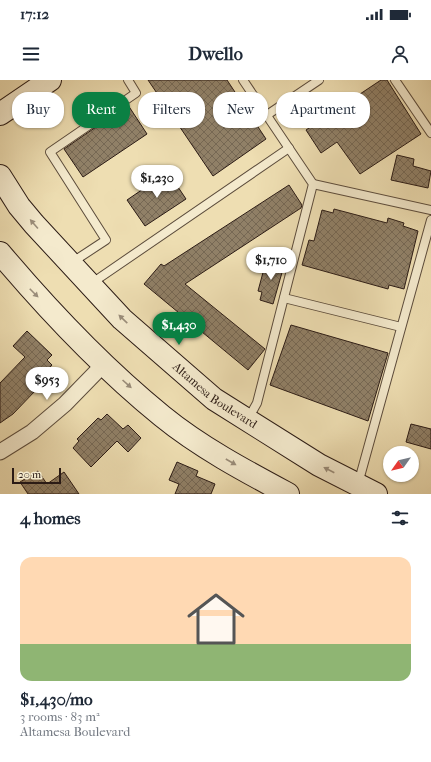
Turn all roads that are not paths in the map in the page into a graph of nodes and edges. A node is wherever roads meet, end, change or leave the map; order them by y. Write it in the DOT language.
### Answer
graph roads {
  1 [pos="128,80"];
  2 [pos="243,80"];
  3 [pos="319,80"];
  4 [pos="395,80"];
  5 [pos="39,83"];
  6 [pos="251,92"];
  7 [pos="0,114"];
  8 [pos="268,114"];
  9 [pos="268,117"];
  10 [pos="430,131"];
  11 [pos="288,148"];
  12 [pos="0,176"];
  13 [pos="313,184"];
  14 [pos="431,210"];
  15 [pos="431,220"];
  16 [pos="6,264"];
  17 [pos="71,264"];
  18 [pos="90,284"];
  19 [pos="284,298"];
  20 [pos="401,327"];
  21 [pos="104,364"];
  22 [pos="247,420"];
  23 [pos="0,452"];
  24 [pos="367,489"];
  25 [pos="275,491"];
  1 -- 17 [label="lane"];
  2 -- 6 [label="lane"];
  3 -- 8 [label="lane"];
  4 -- 10 [label="lane"];
  5 -- 7 [label="main road"];
  9 -- 11 [label="lane"];
  11 -- 13 [label="lane"];
  11 -- 18 [label="lane"];
  17 -- 12 [label="main road, Altamesa Boulevard, one-way"];
  13 -- 14 [label="lane"];
  13 -- 19 [label="lane"];
  15 -- 20 [label="lane"];
  16 -- 21 [label="main road, one-way"];
  17 -- 18 [label="main road, Altamesa Boulevard"];
  22 -- 18 [label="main road, Altamesa Boulevard, one-way"];
  19 -- 20 [label="lane"];
  19 -- 22 [label="lane"];
  20 -- 24 [label="lane"];
  21 -- 23 [label="street"];
  21 -- 25 [label="main road, one-way"];
  24 -- 22 [label="main road, Altamesa Boulevard, one-way"];
}
